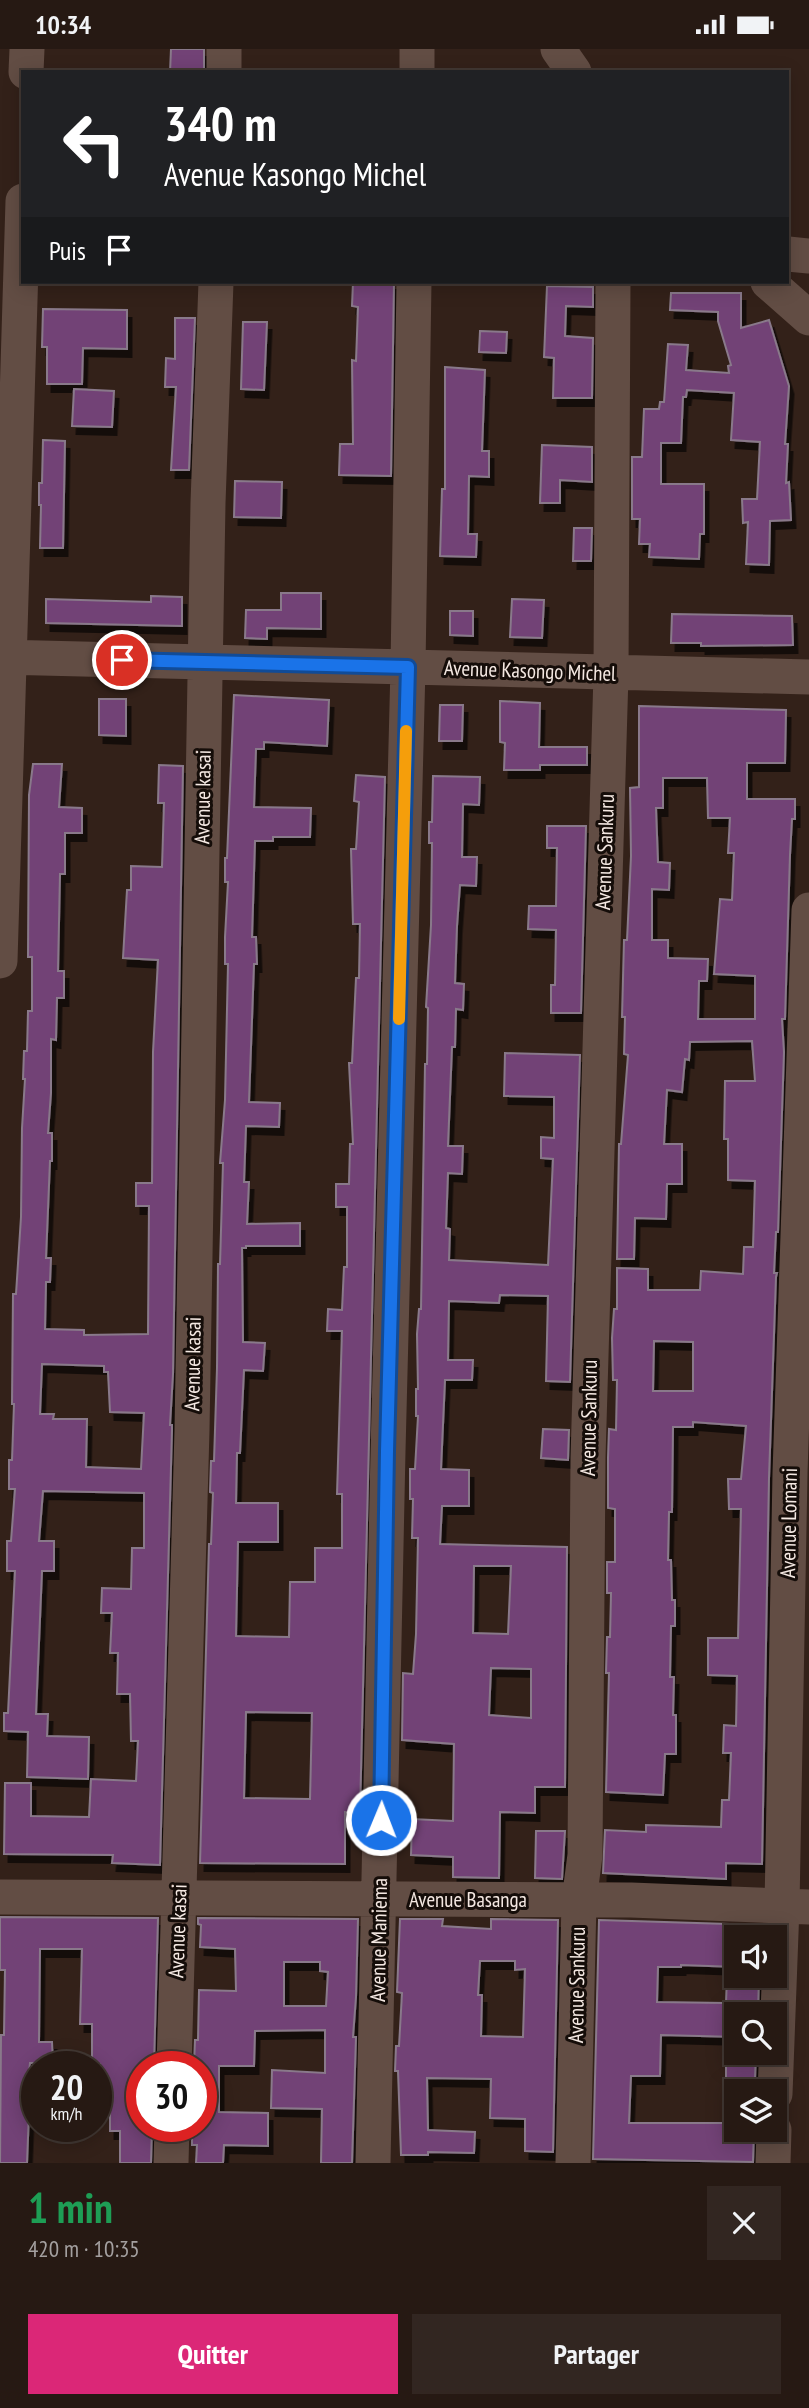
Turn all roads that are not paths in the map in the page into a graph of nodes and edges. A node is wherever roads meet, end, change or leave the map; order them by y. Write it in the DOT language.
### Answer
graph roads {
  1 [pos="27,49"];
  2 [pos="225,49"];
  3 [pos="417,49"];
  4 [pos="558,49"];
  5 [pos="26,70"];
  6 [pos="224,70"];
  7 [pos="416,70"];
  8 [pos="573,70"];
  9 [pos="21,252"];
  10 [pos="789,254"];
  11 [pos="809,256"];
  12 [pos="216,284"];
  13 [pos="414,284"];
  14 [pos="613,284"];
  15 [pos="770,284"];
  16 [pos="809,318"];
  17 [pos="5,657"];
  18 [pos="205,662"];
  19 [pos="408,667"];
  20 [pos="611,674"];
  21 [pos="809,677"];
  22 [pos="809,910"];
  23 [pos="0,961"];
  24 [pos="0,1897"];
  25 [pos="178,1897"];
  26 [pos="380,1899"];
  27 [pos="579,1901"];
  28 [pos="796,1906"];
  29 [pos="174,2051"];
  30 [pos="777,2079"];
  31 [pos="172,2142"];
  32 [pos="774,2142"];
  33 [pos="172,2163"];
  34 [pos="373,2163"];
  35 [pos="573,2163"];
  36 [pos="773,2163"];
  1 -- 5 [label="street"];
  2 -- 6 [label="street"];
  3 -- 7 [label="street"];
  4 -- 8 [label="street"];
  9 -- 17 [label="street"];
  10 -- 11 [label="street"];
  12 -- 18 [label="street, Avenue kasai"];
  13 -- 19 [label="street, Avenue Maniema"];
  14 -- 20 [label="street, Avenue Sankuru"];
  15 -- 16 [label="street"];
  17 -- 18 [label="street, Avenue Kasongo Michel"];
  17 -- 23 [label="street"];
  18 -- 19 [label="street, Avenue Kasongo Michel"];
  18 -- 25 [label="street, Avenue kasai"];
  19 -- 20 [label="street, Avenue Kasongo Michel"];
  19 -- 26 [label="street, Avenue Maniema"];
  20 -- 21 [label="street, Avenue Kasongo Michel"];
  20 -- 27 [label="street, Avenue Sankuru"];
  22 -- 28 [label="street, Avenue Lomani"];
  24 -- 25 [label="street, Avenue Basanga"];
  25 -- 26 [label="street, Avenue Basanga"];
  25 -- 29 [label="street, Avenue kasai"];
  26 -- 27 [label="street, Avenue Basanga"];
  26 -- 34 [label="street, Avenue Maniema"];
  27 -- 28 [label="street, Avenue Basanga"];
  27 -- 35 [label="street, Avenue Sankuru"];
  28 -- 30 [label="street, Avenue Lomani"];
  31 -- 33 [label="street"];
  32 -- 36 [label="street"];
}
